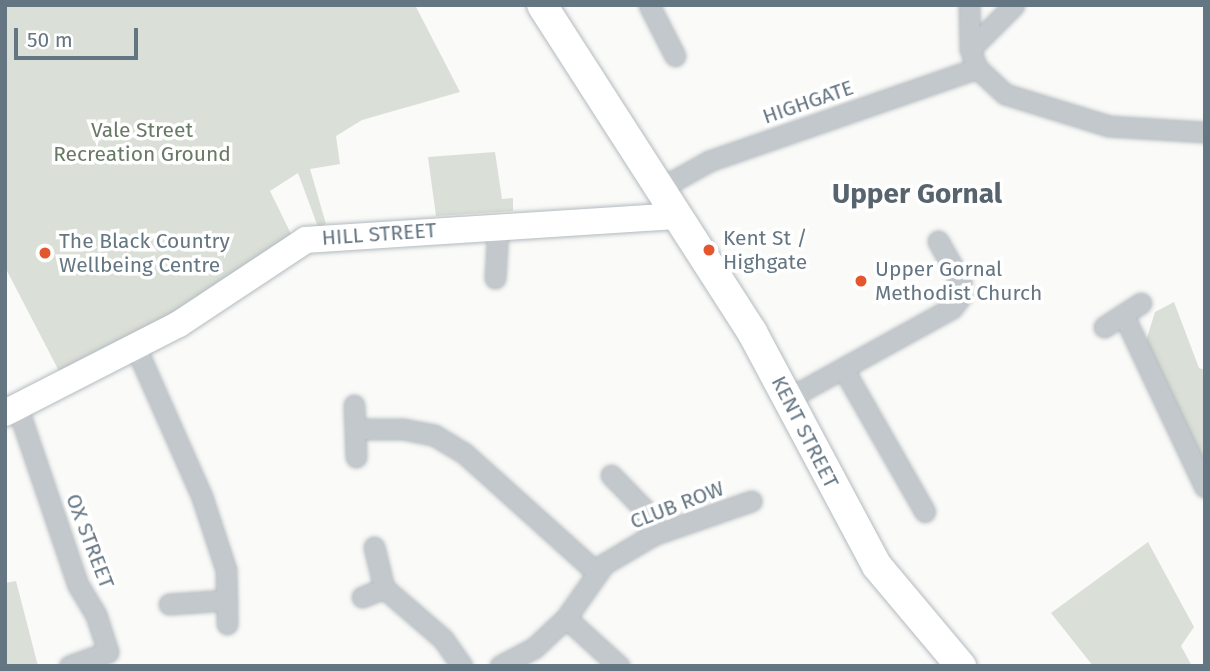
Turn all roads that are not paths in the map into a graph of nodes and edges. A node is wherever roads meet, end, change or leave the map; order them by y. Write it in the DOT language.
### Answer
graph roads {
  1 [pos="649,5"];
  2 [pos="969,5"];
  3 [pos="1014,5"];
  4 [pos="552,9"];
  5 [pos="676,56"];
  6 [pos="974,58"];
  7 [pos="1205,132"];
  8 [pos="659,189"];
  9 [pos="674,216"];
  10 [pos="498,227"];
  11 [pos="939,241"];
  12 [pos="495,278"];
  13 [pos="1140,303"];
  14 [pos="1124,316"];
  15 [pos="1104,327"];
  16 [pos="136,348"];
  17 [pos="844,370"];
  18 [pos="789,398"];
  19 [pos="354,405"];
  20 [pos="11,409"];
  21 [pos="355,429"];
  22 [pos="356,457"];
  23 [pos="611,475"];
  24 [pos="1205,487"];
  25 [pos="751,501"];
  26 [pos="925,512"];
  27 [pos="653,535"];
  28 [pos="374,547"];
  29 [pos="596,572"];
  30 [pos="384,588"];
  31 [pos="362,597"];
  32 [pos="227,600"];
  33 [pos="169,604"];
  34 [pos="566,618"];
  35 [pos="227,624"];
  36 [pos="69,666"];
  37 [pos="462,666"];
  38 [pos="500,666"];
  39 [pos="619,666"];
  40 [pos="961,666"];
  1 -- 5 [label="street"];
  2 -- 6 [label="street"];
  3 -- 6 [label="street"];
  4 -- 8 [label="main road, KENT STREET"];
  6 -- 7 [label="street"];
  6 -- 8 [label="street, HIGHGATE"];
  8 -- 9 [label="main road, KENT STREET"];
  9 -- 10 [label="street, HILL STREET"];
  9 -- 18 [label="main road, KENT STREET"];
  10 -- 12 [label="street"];
  10 -- 16 [label="street, HILL STREET"];
  11 -- 17 [label="street"];
  13 -- 14 [label="street"];
  14 -- 15 [label="street"];
  14 -- 24 [label="street"];
  16 -- 20 [label="street, HILL STREET"];
  16 -- 32 [label="street"];
  17 -- 18 [label="street"];
  17 -- 26 [label="street"];
  18 -- 40 [label="main road, KENT STREET"];
  19 -- 21 [label="street"];
  20 -- 36 [label="street, OX STREET"];
  21 -- 22 [label="street"];
  21 -- 29 [label="street"];
  23 -- 27 [label="street"];
  25 -- 27 [label="street, CLUB ROW"];
  27 -- 29 [label="street, CLUB ROW"];
  28 -- 30 [label="street"];
  29 -- 34 [label="street, CLUB ROW"];
  30 -- 31 [label="street"];
  30 -- 37 [label="street"];
  32 -- 33 [label="street"];
  32 -- 35 [label="street"];
  34 -- 38 [label="street, CLUB ROW"];
  34 -- 39 [label="street"];
}
